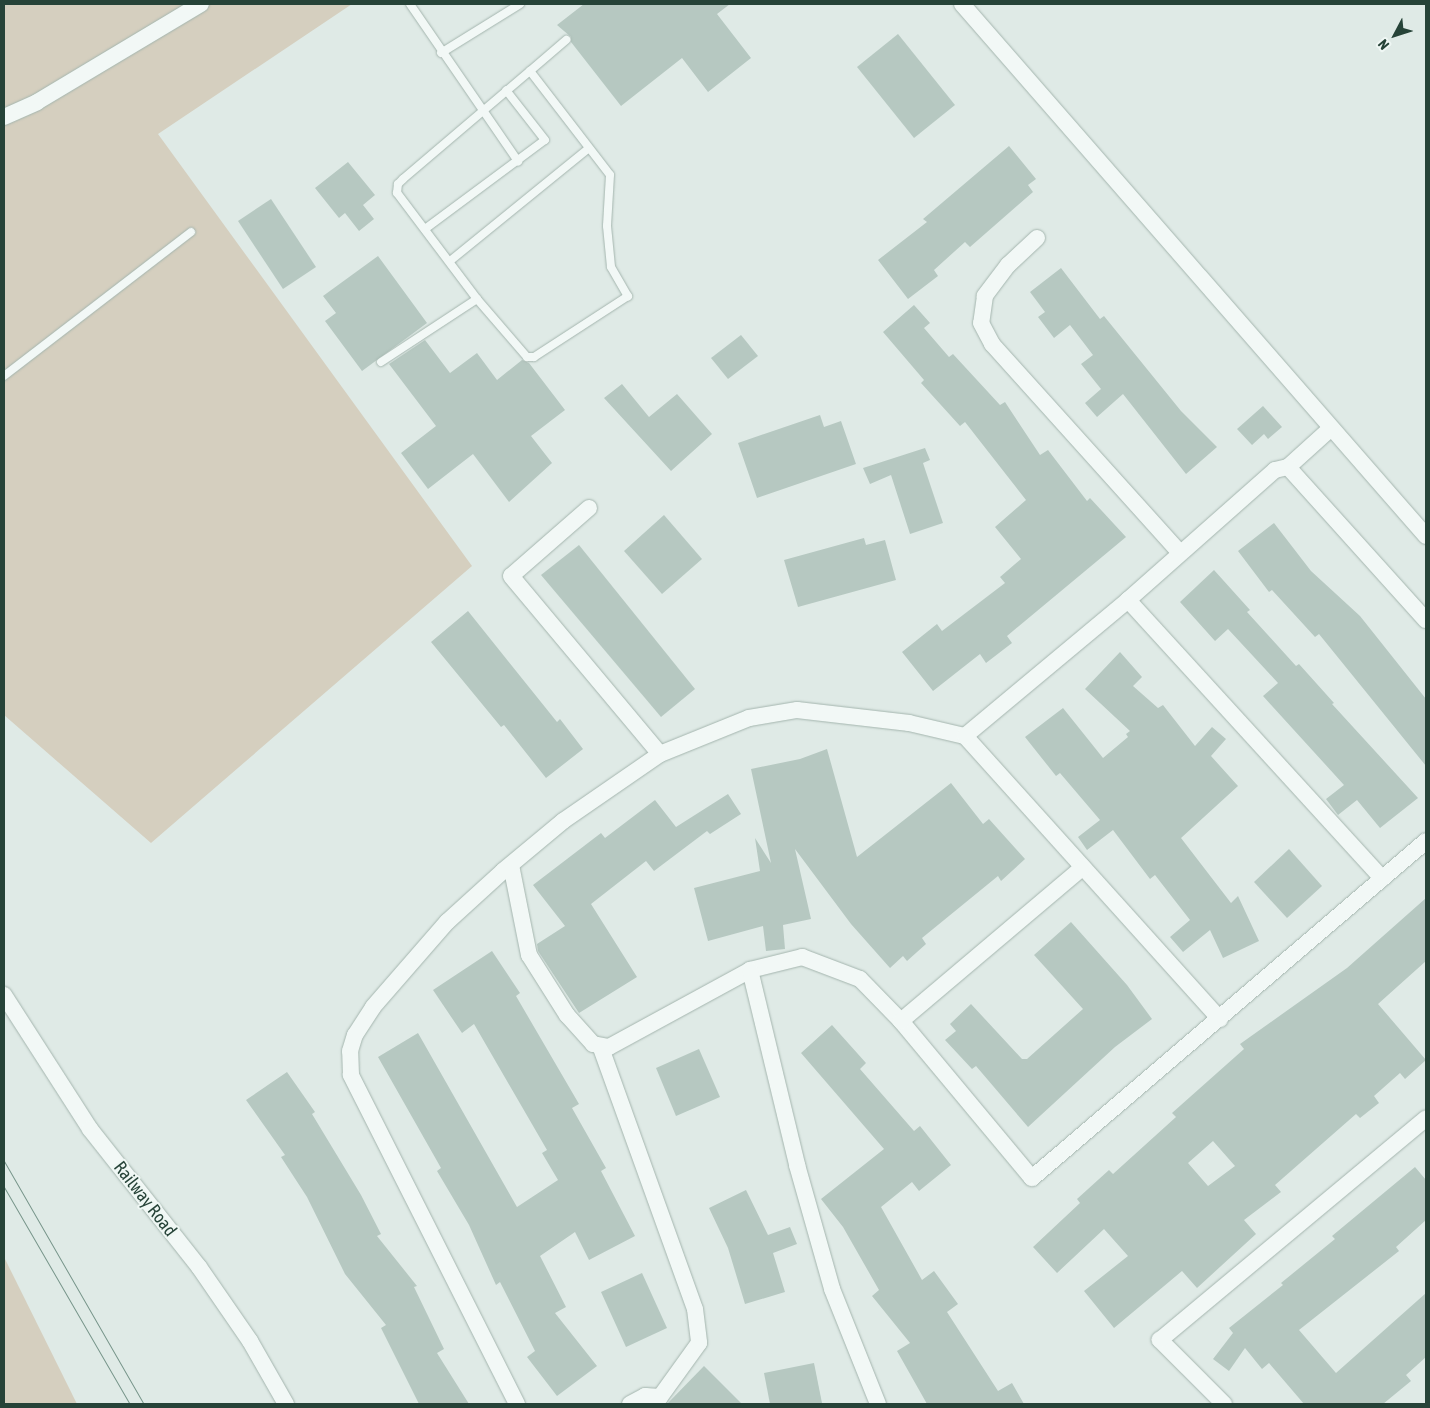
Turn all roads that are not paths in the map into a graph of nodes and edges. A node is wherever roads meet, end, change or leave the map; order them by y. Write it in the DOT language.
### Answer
graph roads {
  1 [pos="201,4"];
  2 [pos="410,4"];
  3 [pos="520,4"];
  4 [pos="962,4"];
  5 [pos="566,40"];
  6 [pos="442,53"];
  7 [pos="530,71"];
  8 [pos="506,90"];
  9 [pos="481,110"];
  10 [pos="4,117"];
  11 [pos="588,149"];
  12 [pos="518,161"];
  13 [pos="425,229"];
  14 [pos="191,232"];
  15 [pos="1036,238"];
  16 [pos="450,261"];
  17 [pos="477,299"];
  18 [pos="381,362"];
  19 [pos="4,376"];
  20 [pos="1330,429"];
  21 [pos="1288,467"];
  22 [pos="589,508"];
  23 [pos="1426,536"];
  24 [pos="1179,552"];
  25 [pos="1128,600"];
  26 [pos="1426,620"];
  27 [pos="965,736"];
  28 [pos="660,754"];
  29 [pos="1426,840"];
  30 [pos="511,865"];
  31 [pos="1083,868"];
  32 [pos="1382,878"];
  33 [pos="750,970"];
  34 [pos="4,995"];
  35 [pos="1220,1019"];
  36 [pos="901,1021"];
  37 [pos="601,1048"];
  38 [pos="1426,1118"];
  39 [pos="663,1400"];
  40 [pos="286,1404"];
  41 [pos="517,1404"];
  42 [pos="630,1404"];
  43 [pos="878,1404"];
  44 [pos="1224,1404"];
  1 -- 10 [label="street"];
  2 -- 6 [label="lane"];
  3 -- 6 [label="lane"];
  4 -- 20 [label="street"];
  5 -- 7 [label="lane"];
  6 -- 9 [label="lane"];
  7 -- 8 [label="lane"];
  7 -- 11 [label="lane"];
  8 -- 9 [label="lane"];
  8 -- 12 [label="lane"];
  9 -- 12 [label="lane"];
  9 -- 13 [label="lane"];
  11 -- 16 [label="lane"];
  11 -- 17 [label="lane"];
  12 -- 13 [label="lane"];
  13 -- 16 [label="lane"];
  14 -- 19 [label="lane"];
  15 -- 24 [label="street"];
  16 -- 17 [label="lane"];
  17 -- 18 [label="lane"];
  20 -- 21 [label="street"];
  20 -- 23 [label="street"];
  21 -- 24 [label="street"];
  21 -- 26 [label="street"];
  22 -- 28 [label="street"];
  24 -- 25 [label="street"];
  25 -- 27 [label="street"];
  25 -- 32 [label="street"];
  27 -- 28 [label="street"];
  27 -- 31 [label="street"];
  28 -- 30 [label="street"];
  29 -- 32 [label="street"];
  30 -- 37 [label="street"];
  30 -- 41 [label="street"];
  31 -- 35 [label="street"];
  31 -- 36 [label="street"];
  32 -- 35 [label="street"];
  33 -- 36 [label="street"];
  33 -- 37 [label="street"];
  33 -- 43 [label="street"];
  34 -- 40 [label="street, Railway Road"];
  35 -- 36 [label="street"];
  37 -- 39 [label="street"];
  38 -- 44 [label="street"];
  39 -- 42 [label="street"];
}
